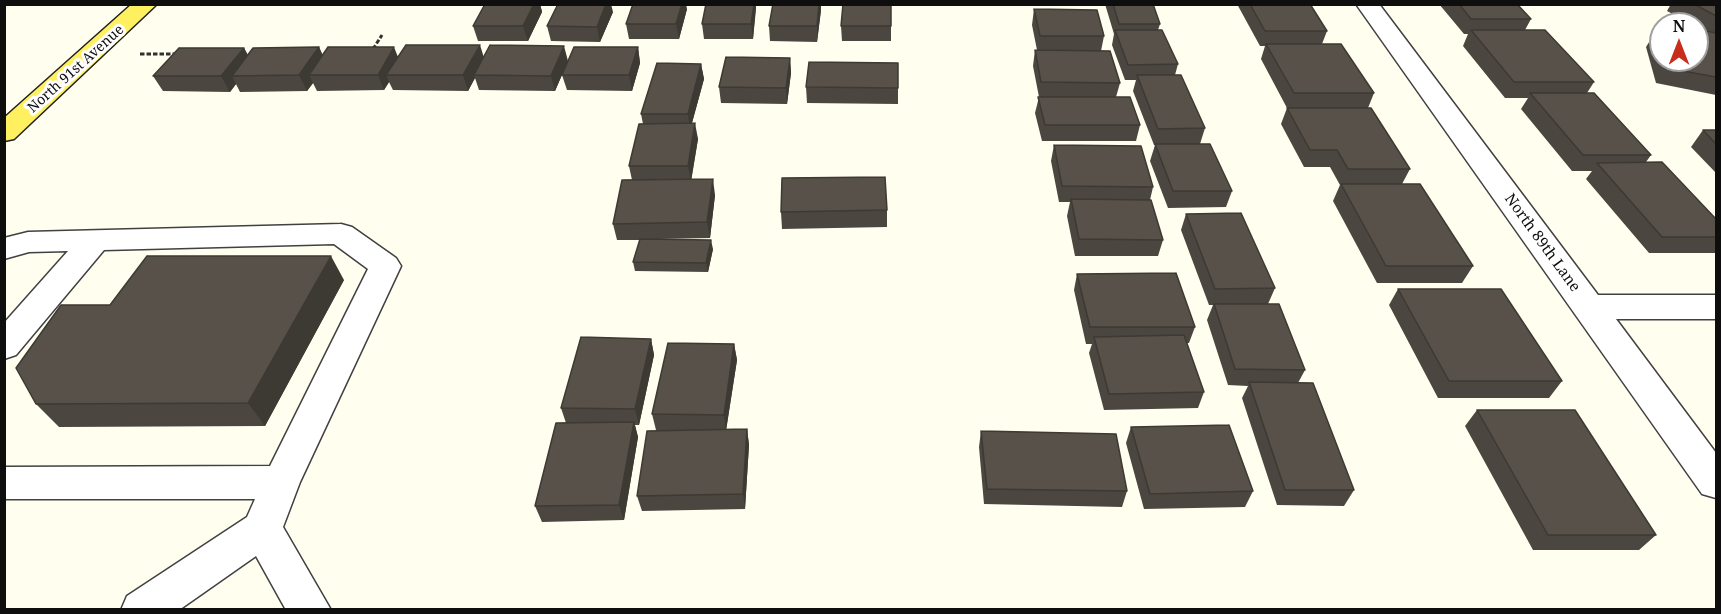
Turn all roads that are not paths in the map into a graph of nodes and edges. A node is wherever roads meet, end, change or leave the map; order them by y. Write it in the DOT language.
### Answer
graph roads {
  1 [pos="146,4"];
  2 [pos="1367,4"];
  3 [pos="4,133"];
  4 [pos="96,240"];
  5 [pos="12,242"];
  6 [pos="1588,307"];
  7 [pos="1716,307"];
  8 [pos="4,346"];
  9 [pos="281,482"];
  10 [pos="1716,482"];
  11 [pos="4,483"];
  12 [pos="262,529"];
  13 [pos="142,609"];
  14 [pos="310,609"];
  1 -- 3 [label="main road, North 91st Avenue"];
  2 -- 6 [label="street, North 89th Lane"];
  4 -- 5 [label="street"];
  4 -- 8 [label="street"];
  4 -- 9 [label="street"];
  6 -- 7 [label="street"];
  6 -- 10 [label="street, North 89th Lane"];
  9 -- 11 [label="street"];
  9 -- 12 [label="street"];
  12 -- 13 [label="street"];
  12 -- 14 [label="street"];
}
